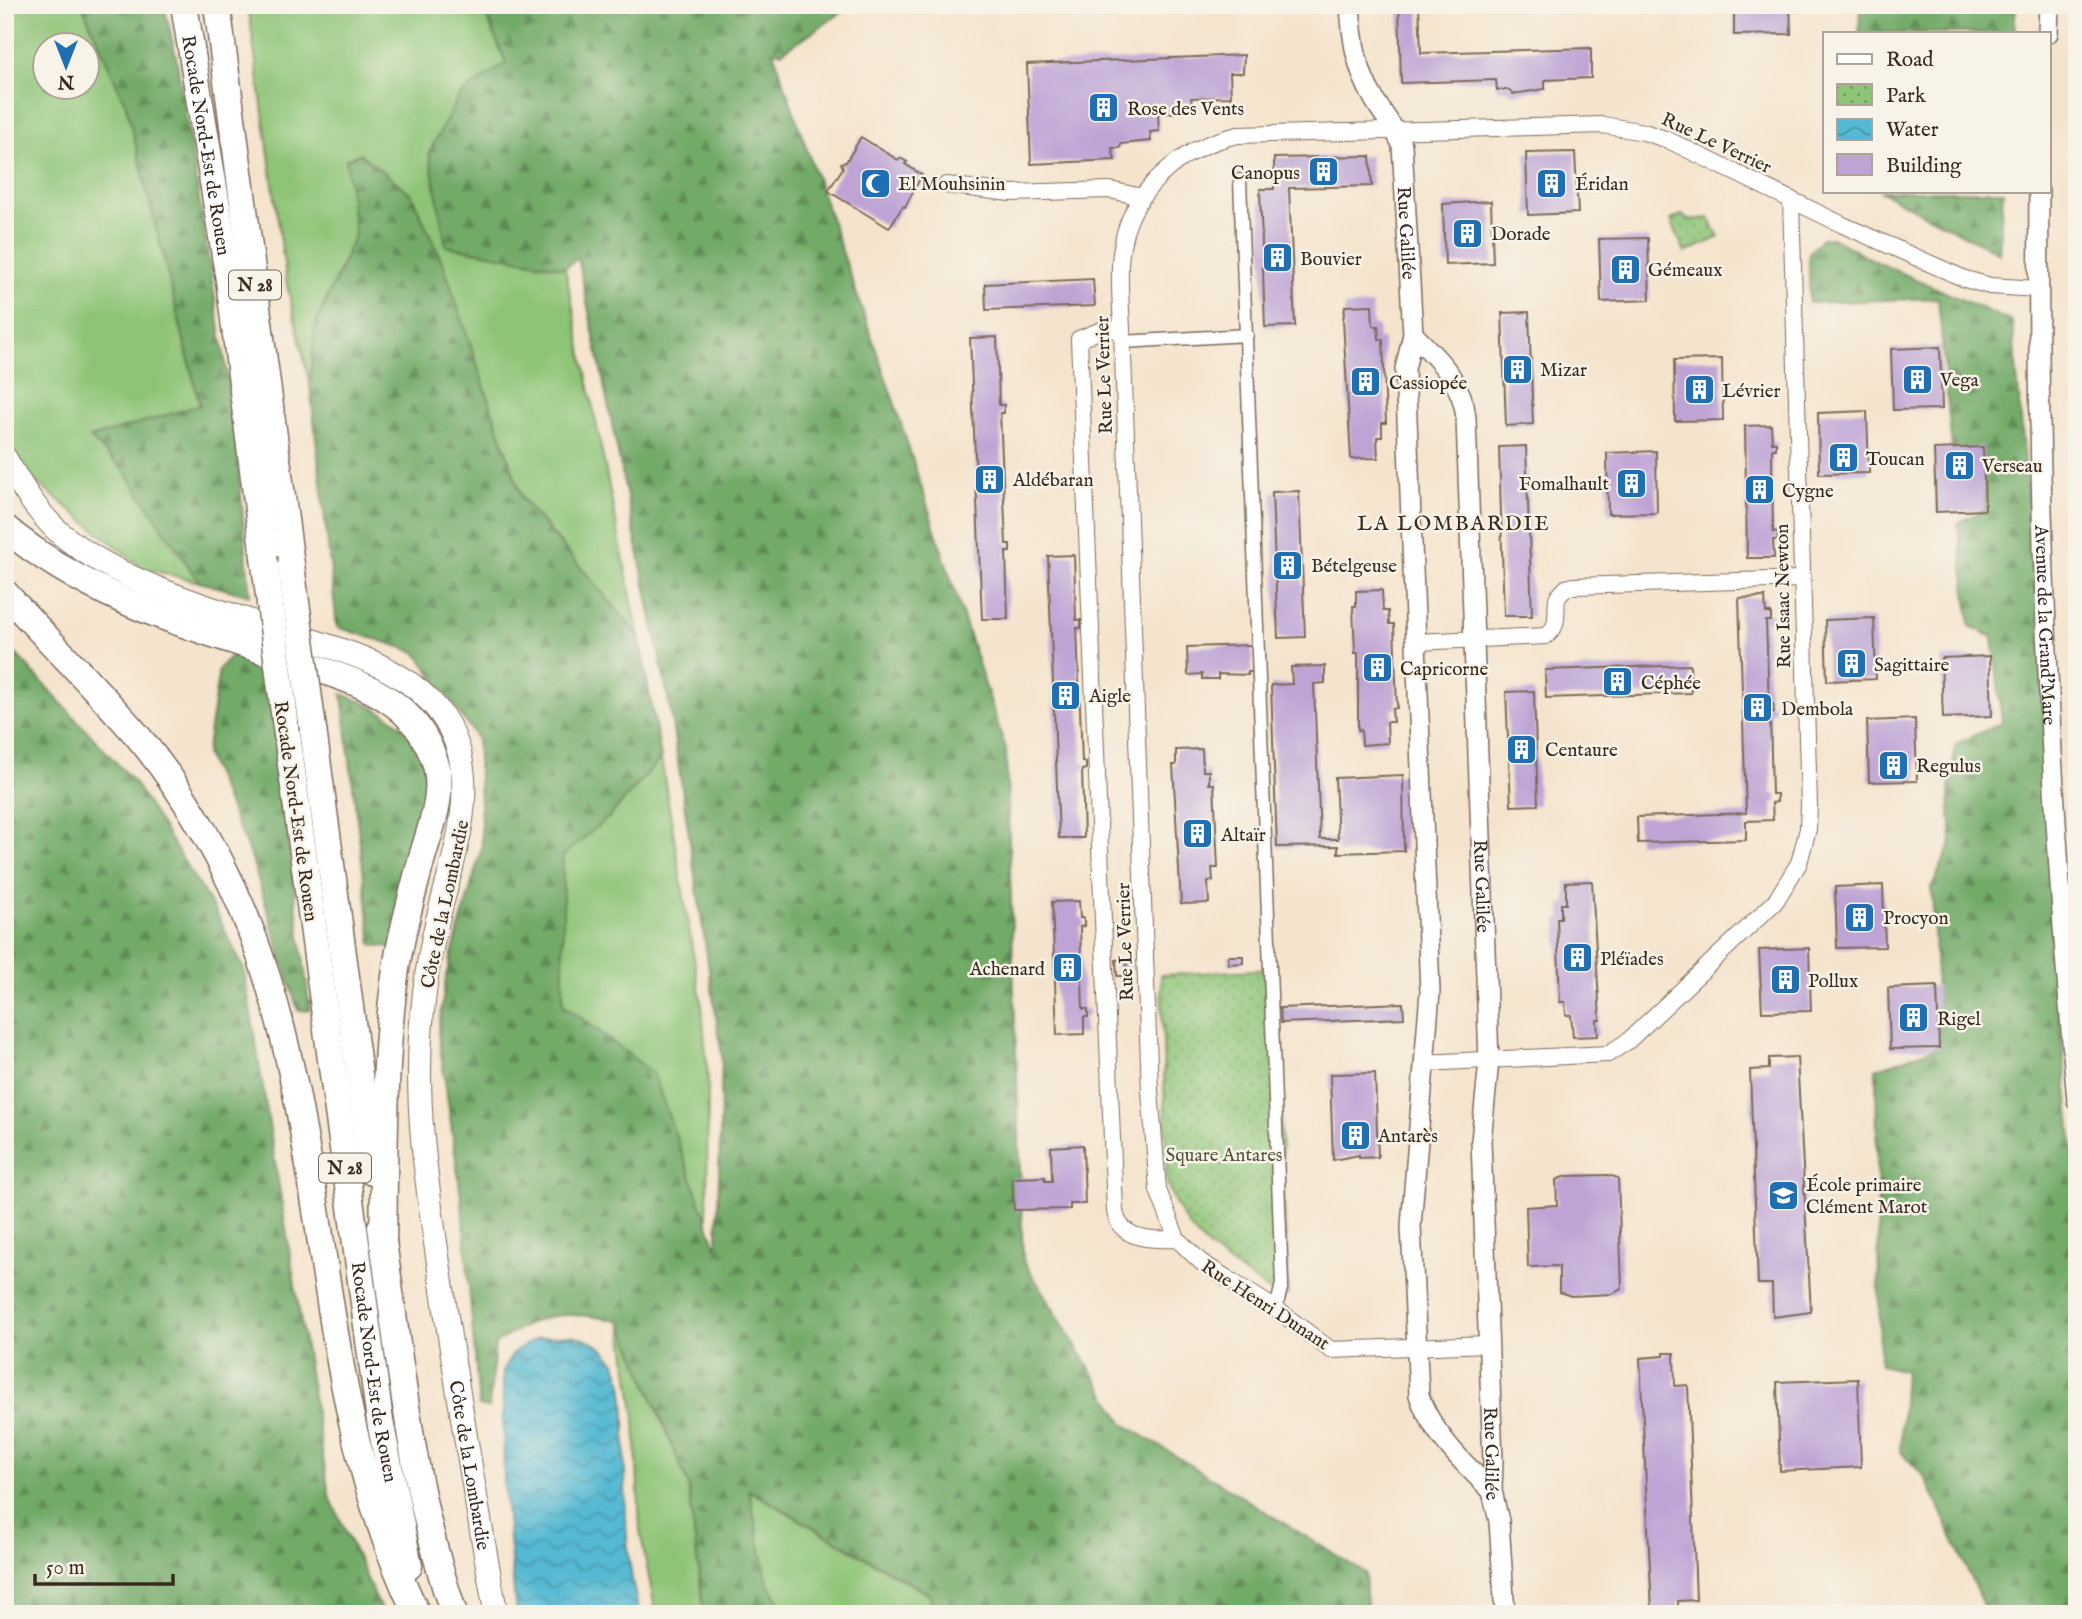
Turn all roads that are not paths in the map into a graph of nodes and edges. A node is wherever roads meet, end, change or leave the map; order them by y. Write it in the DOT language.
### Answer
graph roads {
  1 [pos="184,5"];
  2 [pos="217,5"];
  3 [pos="1350,5"];
  4 [pos="2049,5"];
  5 [pos="2048,32"];
  6 [pos="1396,131"];
  7 [pos="1240,180"];
  8 [pos="946,185"];
  9 [pos="2039,192"];
  10 [pos="1142,197"];
  11 [pos="1791,200"];
  12 [pos="2038,289"];
  13 [pos="1412,334"];
  14 [pos="1122,335"];
  15 [pos="1247,335"];
  16 [pos="5,458"];
  17 [pos="5,528"];
  18 [pos="1802,579"];
  19 [pos="5,593"];
  20 [pos="1474,640"];
  21 [pos="1416,642"];
  22 [pos="1489,1061"];
  23 [pos="1424,1063"];
  24 [pos="2077,1100"];
  25 [pos="1177,1239"];
  26 [pos="383,1244"];
  27 [pos="1276,1309"];
  28 [pos="1489,1344"];
  29 [pos="1416,1347"];
  30 [pos="1492,1491"];
  31 [pos="417,1614"];
  32 [pos="424,1614"];
  33 [pos="454,1614"];
  34 [pos="496,1614"];
  35 [pos="1505,1614"];
  1 -- 32 [label="highway, Rocade Nord-Est de Rouen / N 28, bridge"];
  2 -- 26 [label="highway, Rocade Nord-Est de Rouen / N 28, bridge"];
  3 -- 6 [label="street"];
  4 -- 5 [label="street"];
  6 -- 10 [label="street, Rue Le Verrier"];
  6 -- 11 [label="street, Rue Le Verrier"];
  6 -- 13 [label="street, Rue Galilée"];
  7 -- 15 [label="street"];
  8 -- 10 [label="street"];
  9 -- 12 [label="street, Avenue de la Grand'Mare"];
  10 -- 14 [label="street, Rue Le Verrier"];
  11 -- 12 [label="street"];
  11 -- 18 [label="street, Rue Isaac Newton"];
  12 -- 24 [label="street, Avenue de la Grand'Mare"];
  13 -- 20 [label="street, Rue Galilée"];
  13 -- 21 [label="street, Rue Galilée"];
  14 -- 15 [label="street"];
  14 -- 25 [label="street, Rue Le Verrier"];
  14 -- 25 [label="street"];
  15 -- 27 [label="street"];
  16 -- 34 [label="main road, Côte de la Lombardie"];
  17 -- 26 [label="highway"];
  18 -- 20 [label="street"];
  18 -- 22 [label="street, Rue Isaac Newton"];
  19 -- 31 [label="highway"];
  20 -- 21 [label="street"];
  20 -- 22 [label="street, Rue Galilée"];
  21 -- 23 [label="street, Rue Galilée"];
  22 -- 23 [label="street, Rue Isaac Newton"];
  22 -- 28 [label="street, Rue Galilée"];
  23 -- 29 [label="street, Rue Galilée"];
  25 -- 27 [label="street, Rue Henri Dunant"];
  26 -- 33 [label="highway, Rocade Nord-Est de Rouen / N 28"];
  27 -- 29 [label="street, Rue Henri Dunant"];
  28 -- 29 [label="street, Rue Henri Dunant"];
  28 -- 30 [label="street, Rue Galilée"];
  29 -- 30 [label="street, Rue Galilée"];
  30 -- 35 [label="street"];
}
